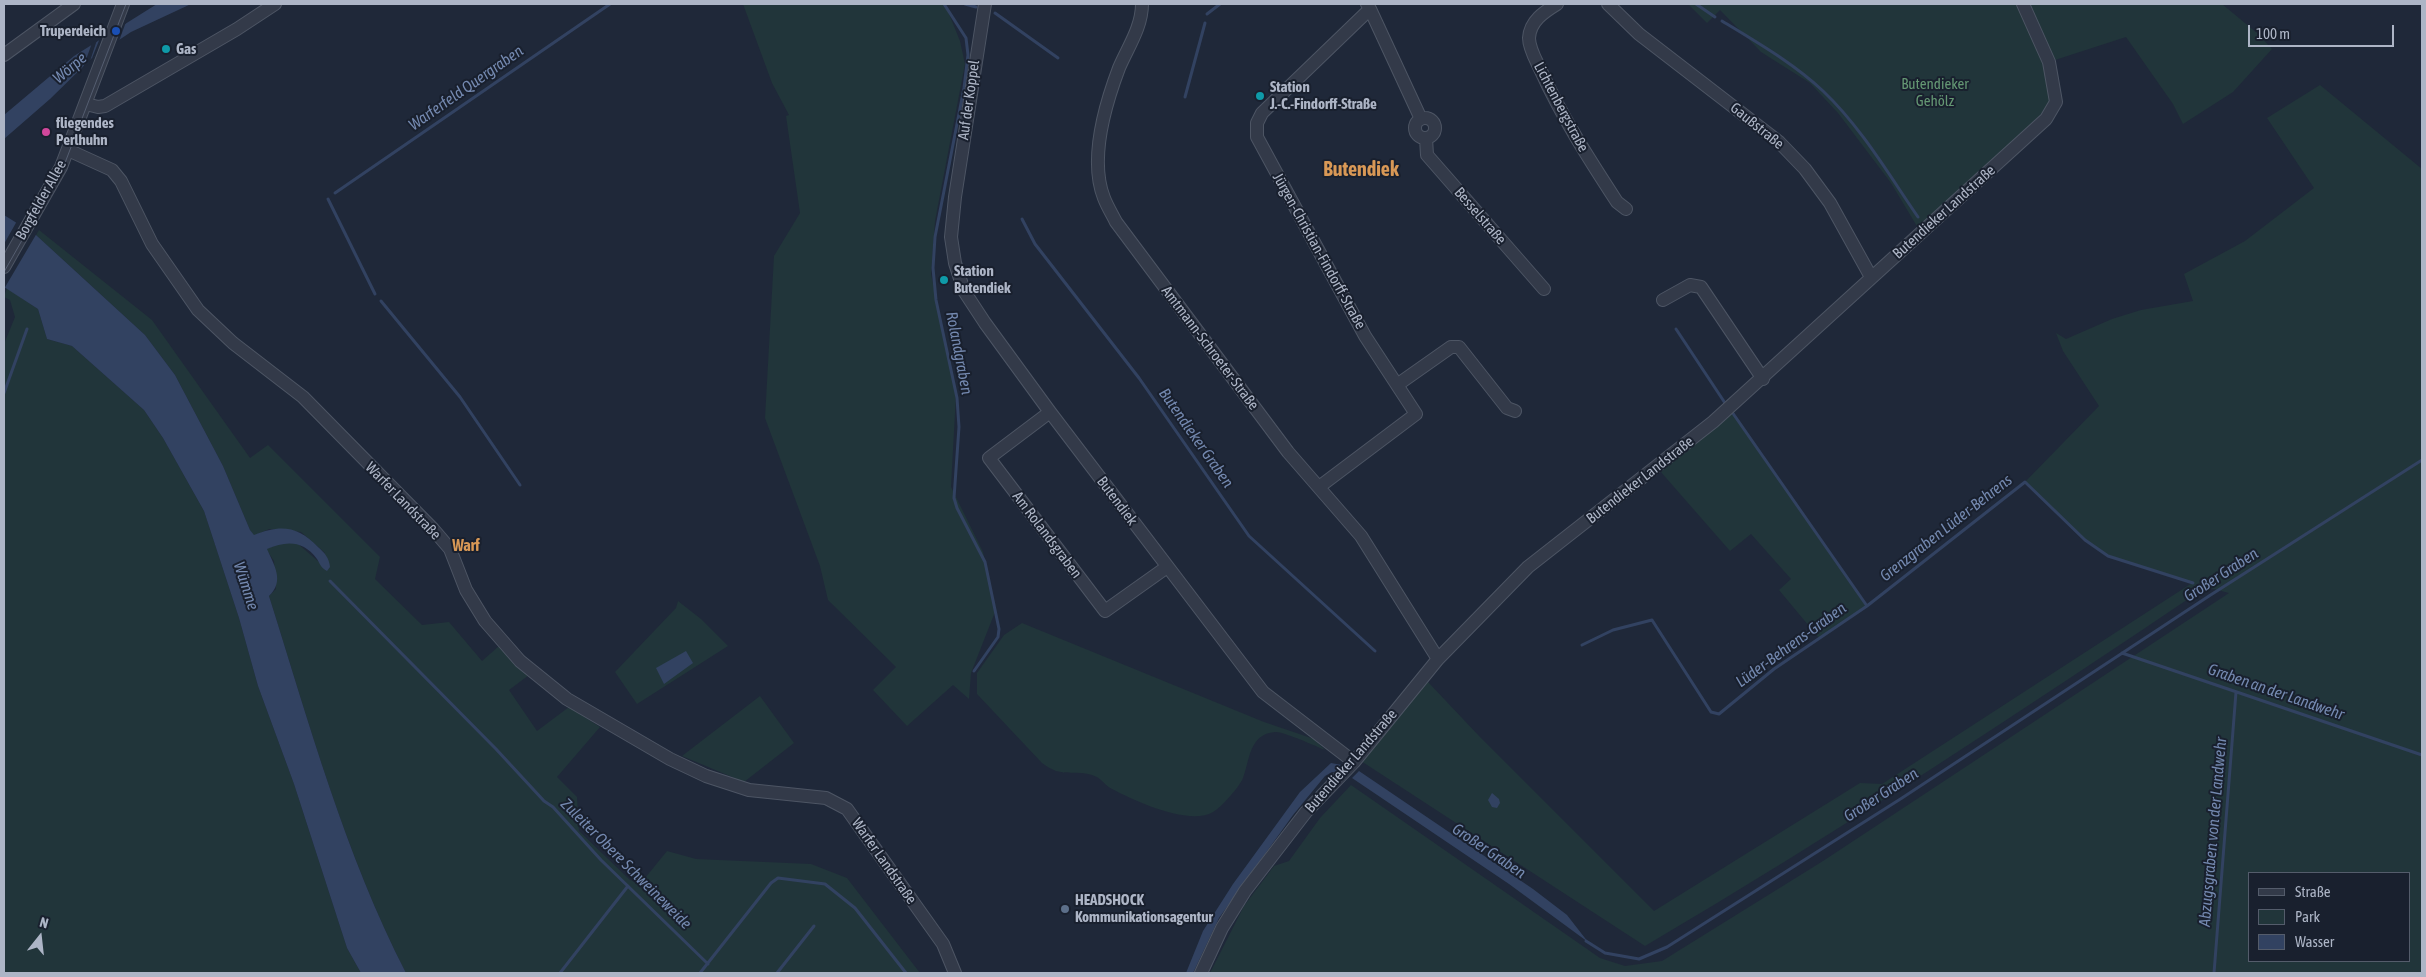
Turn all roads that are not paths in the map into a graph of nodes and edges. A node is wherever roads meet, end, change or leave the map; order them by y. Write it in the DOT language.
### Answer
graph roads {
  1 [pos="74,4"];
  2 [pos="123,4"];
  3 [pos="275,4"];
  4 [pos="985,4"];
  5 [pos="1142,4"];
  6 [pos="1557,4"];
  7 [pos="1608,4"];
  8 [pos="2023,4"];
  9 [pos="1369,7"];
  10 [pos="4,55"];
  11 [pos="86,104"];
  12 [pos="68,150"];
  13 [pos="955,197"];
  14 [pos="1626,209"];
  15 [pos="4,267"];
  16 [pos="1871,277"];
  17 [pos="1544,289"];
  18 [pos="1663,300"];
  19 [pos="1763,379"];
  20 [pos="1397,385"];
  21 [pos="1515,411"];
  22 [pos="1050,412"];
  23 [pos="1320,487"];
  24 [pos="1167,567"];
  25 [pos="1438,659"];
  26 [pos="1354,762"];
  27 [pos="955,973"];
  28 [pos="1201,973"];
  1 -- 10 [label="street"];
  2 -- 11 [label="street, Borgfelder Allee"];
  3 -- 11 [label="street"];
  4 -- 13 [label="street, Auf der Koppel"];
  5 -- 23 [label="street, Amtmann-Schroeter-Straße"];
  6 -- 14 [label="street, Lichtenbergstraße"];
  7 -- 16 [label="street, Gaußstraße"];
  8 -- 16 [label="street, Butendieker Landstraße"];
  9 -- 17 [label="street, Besselstraße"];
  9 -- 20 [label="street, Jürgen-Christian-Findorff-Straße"];
  11 -- 12 [label="street, Borgfelder Allee"];
  12 -- 15 [label="street, Borgfelder Allee"];
  12 -- 27 [label="street, Warfer Landstraße"];
  13 -- 22 [label="street, Butendiek"];
  16 -- 19 [label="street, Butendieker Landstraße"];
  18 -- 19 [label="street"];
  19 -- 25 [label="street, Butendieker Landstraße"];
  20 -- 21 [label="street"];
  20 -- 23 [label="street, Jürgen-Christian-Findorff-Straße"];
  22 -- 24 [label="street, Butendiek"];
  22 -- 24 [label="street, Am Rolandsgraben"];
  23 -- 25 [label="street, Amtmann-Schroeter-Straße"];
  24 -- 26 [label="street, Butendiek"];
  25 -- 26 [label="street, Butendieker Landstraße"];
  26 -- 28 [label="street, Butendieker Landstraße"];
}
